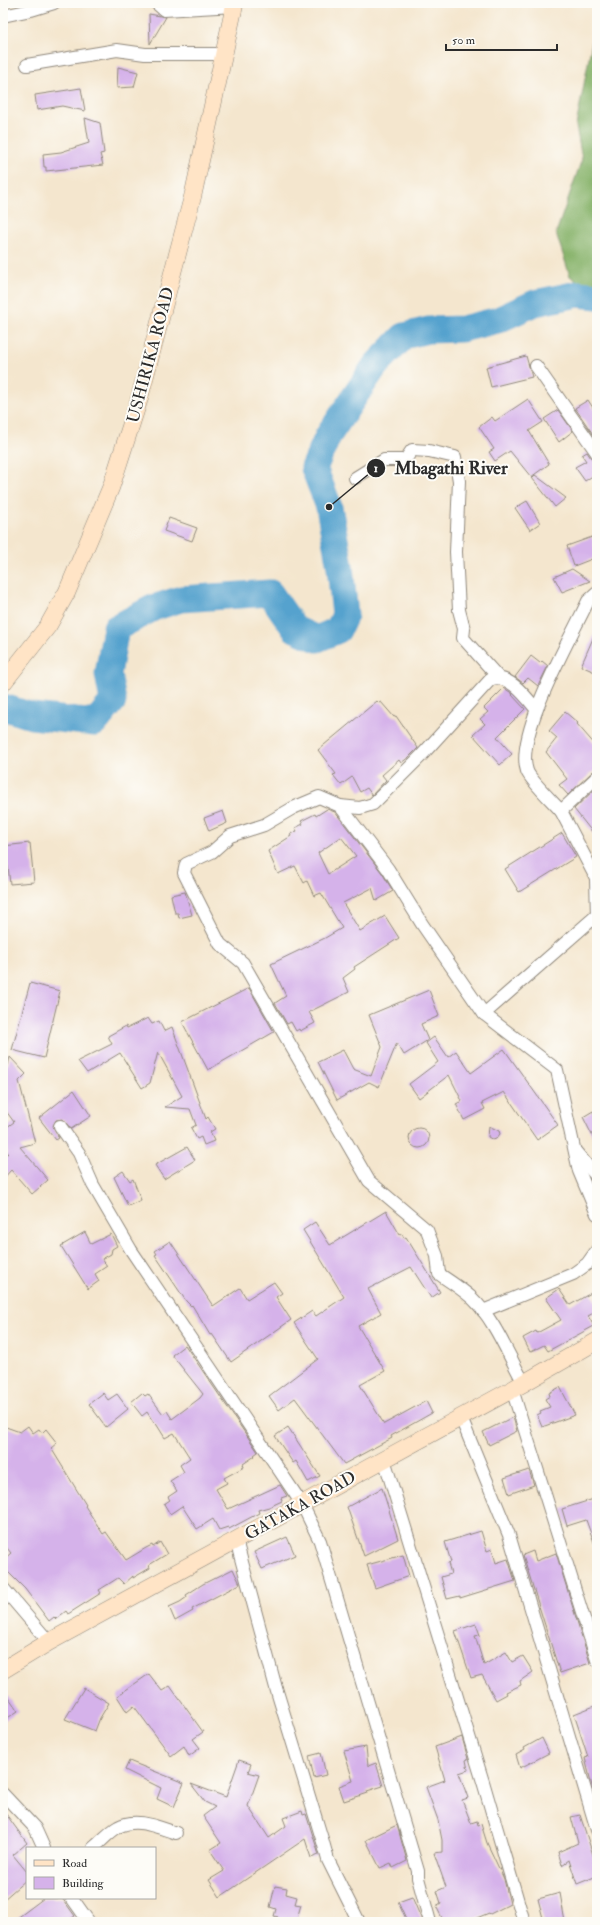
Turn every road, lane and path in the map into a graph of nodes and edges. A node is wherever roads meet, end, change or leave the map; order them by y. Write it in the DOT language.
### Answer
graph roads {
  1 [pos="54,3"];
  2 [pos="156,3"];
  3 [pos="235,4"];
  4 [pos="3,16"];
  5 [pos="224,54"];
  6 [pos="27,65"];
  7 [pos="536,366"];
  8 [pos="597,453"];
  9 [pos="355,478"];
  10 [pos="597,593"];
  11 [pos="500,678"];
  12 [pos="3,683"];
  13 [pos="536,710"];
  14 [pos="597,777"];
  15 [pos="340,806"];
  16 [pos="561,811"];
  17 [pos="597,916"];
  18 [pos="484,1014"];
  19 [pos="60,1126"];
  20 [pos="575,1150"];
  21 [pos="597,1177"];
  22 [pos="597,1214"];
  23 [pos="597,1250"];
  24 [pos="482,1311"];
  25 [pos="597,1341"];
  26 [pos="518,1386"];
  27 [pos="461,1418"];
  28 [pos="384,1459"];
  29 [pos="302,1504"];
  30 [pos="236,1540"];
  31 [pos="3,1588"];
  32 [pos="48,1642"];
  33 [pos="597,1660"];
  34 [pos="3,1670"];
  35 [pos="3,1794"];
  36 [pos="597,1830"];
  37 [pos="176,1833"];
  38 [pos="44,1847"];
  39 [pos="94,1847"];
  40 [pos="73,1899"];
  41 [pos="89,1922"];
  42 [pos="360,1922"];
  43 [pos="430,1922"];
  44 [pos="524,1922"];
  1 -- 4 [label="street"];
  2 -- 3 [label="street"];
  3 -- 5 [label="street, USHIRIKA ROAD"];
  5 -- 6 [label="street"];
  5 -- 12 [label="street, USHIRIKA ROAD"];
  7 -- 8 [label="street"];
  9 -- 11 [label="street"];
  10 -- 13 [label="street"];
  11 -- 13 [label="street"];
  11 -- 15 [label="street"];
  13 -- 16 [label="street"];
  14 -- 16 [label="street"];
  15 -- 18 [label="street"];
  15 -- 24 [label="street"];
  16 -- 17 [label="street"];
  17 -- 18 [label="street"];
  18 -- 20 [label="street"];
  19 -- 29 [label="street"];
  20 -- 21 [label="street"];
  20 -- 22 [label="street"];
  23 -- 24 [label="street"];
  24 -- 26 [label="street"];
  25 -- 26 [label="street, GATAKA ROAD"];
  26 -- 27 [label="street, GATAKA ROAD"];
  26 -- 33 [label="street"];
  27 -- 28 [label="street, GATAKA ROAD"];
  27 -- 36 [label="street"];
  28 -- 29 [label="street, GATAKA ROAD"];
  28 -- 44 [label="street"];
  29 -- 30 [label="street, GATAKA ROAD"];
  29 -- 43 [label="street"];
  30 -- 32 [label="street, GATAKA ROAD"];
  30 -- 42 [label="street"];
  31 -- 32 [label="street"];
  32 -- 34 [label="street, GATAKA ROAD"];
  35 -- 38 [label="street"];
  37 -- 39 [label="street"];
  40 -- 41 [label="street"];
}
